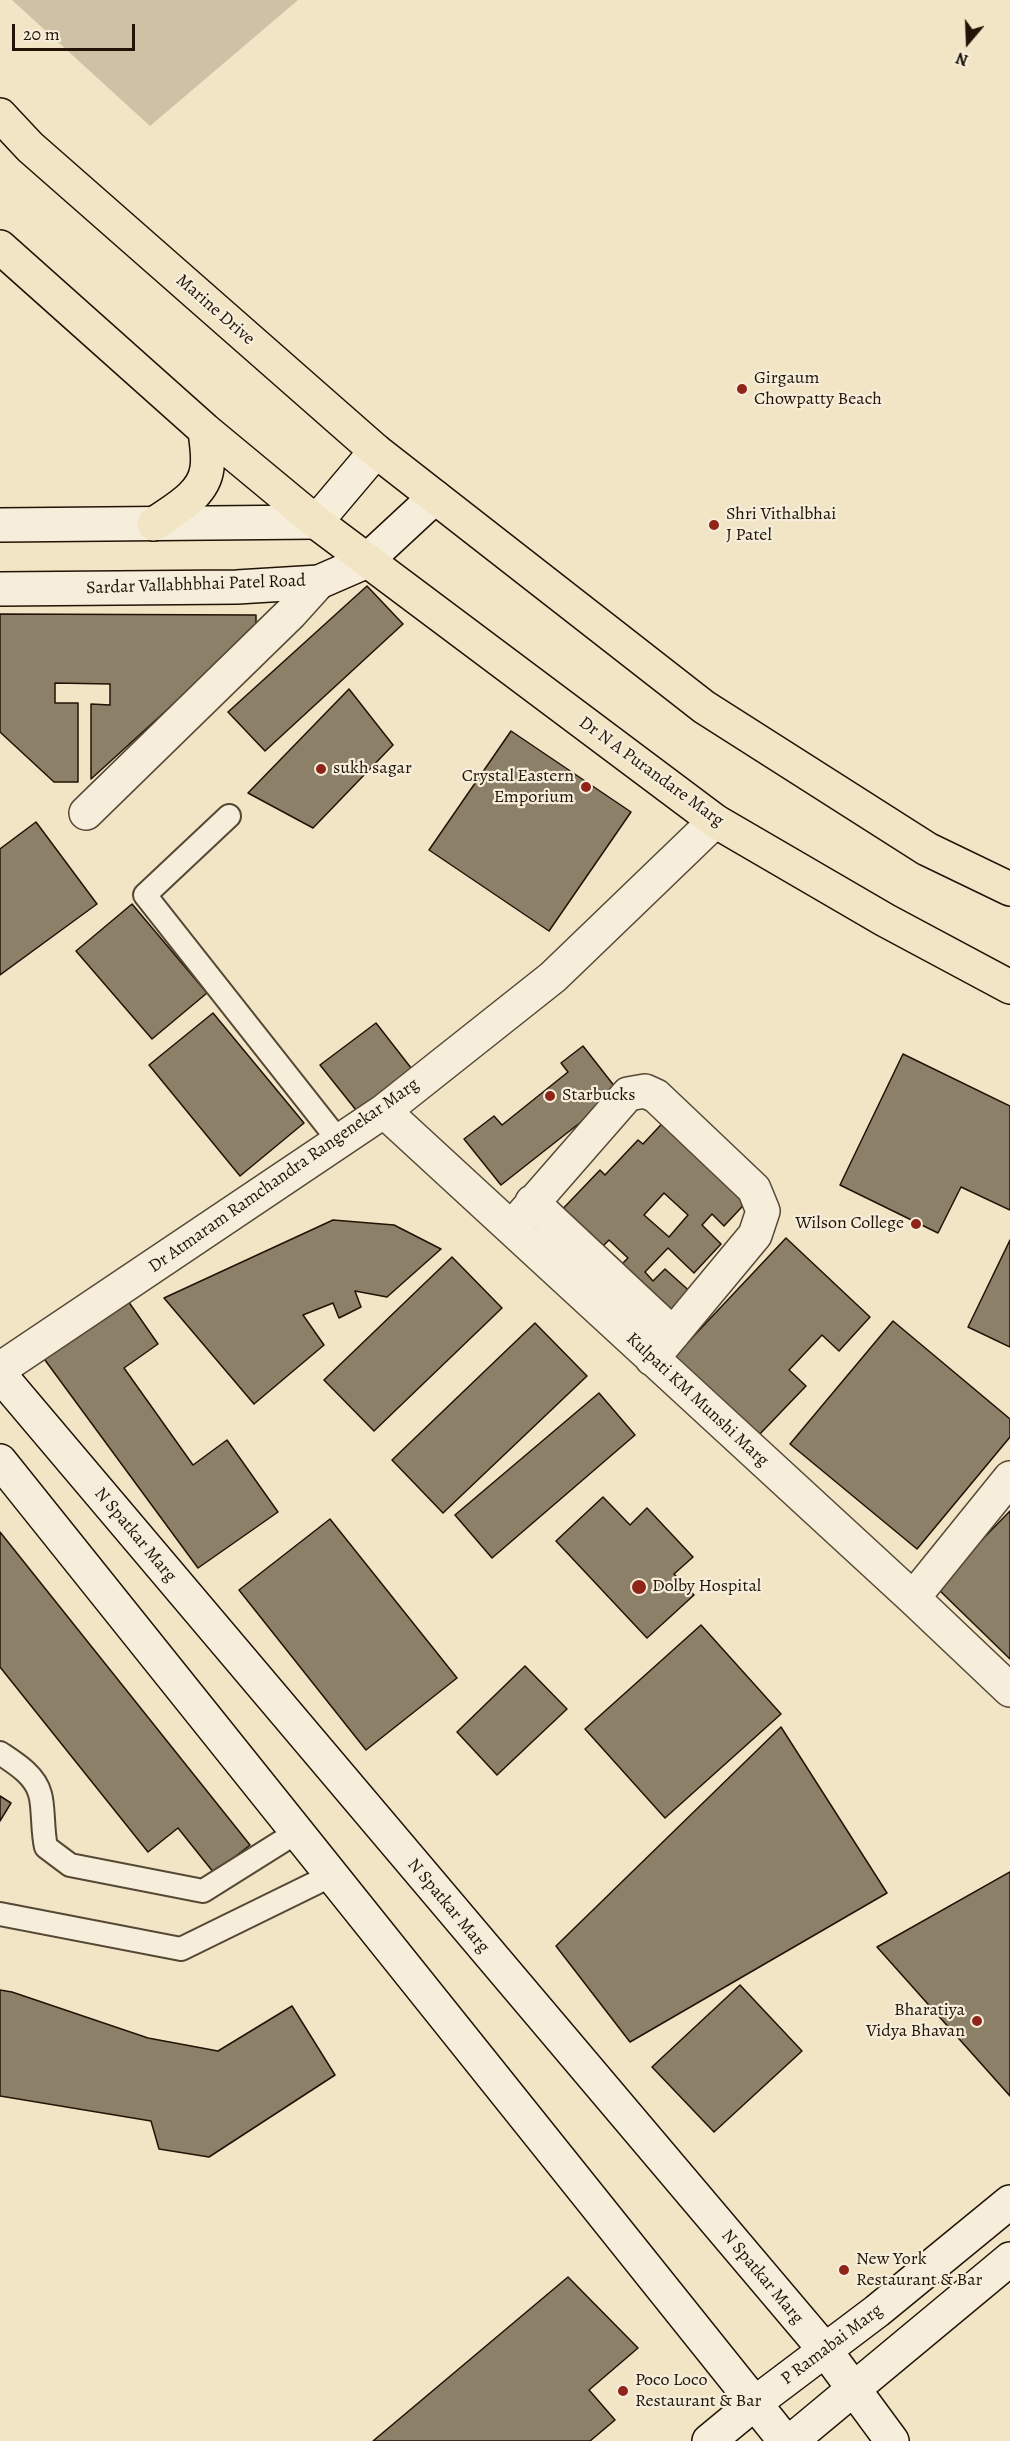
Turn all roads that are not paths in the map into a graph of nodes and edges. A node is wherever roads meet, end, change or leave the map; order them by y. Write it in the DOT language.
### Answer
graph roads {
  1 [pos="0,116"];
  2 [pos="0,247"];
  3 [pos="206,430"];
  4 [pos="376,451"];
  5 [pos="435,497"];
  6 [pos="316,522"];
  7 [pos="154,524"];
  8 [pos="0,525"];
  9 [pos="366,561"];
  10 [pos="319,582"];
  11 [pos="0,589"];
  12 [pos="86,813"];
  13 [pos="230,816"];
  14 [pos="715,821"];
  15 [pos="1010,889"];
  16 [pos="1010,987"];
  17 [pos="384,1111"];
  18 [pos="339,1141"];
  19 [pos="532,1202"];
  20 [pos="510,1228"];
  21 [pos="663,1347"];
  22 [pos="0,1370"];
  23 [pos="0,1375"];
  24 [pos="0,1461"];
  25 [pos="1010,1478"];
  26 [pos="913,1598"];
  27 [pos="1010,1690"];
  28 [pos="0,1752"];
  29 [pos="297,1832"];
  30 [pos="332,1875"];
  31 [pos="0,1914"];
  32 [pos="1010,2202"];
  33 [pos="1010,2259"];
  34 [pos="825,2350"];
  35 [pos="853,2391"];
  36 [pos="755,2403"];
  37 [pos="709,2441"];
  38 [pos="784,2441"];
  39 [pos="791,2441"];
  40 [pos="892,2441"];
  1 -- 4 [label="main road, Marine Drive"];
  2 -- 3 [label="main road"];
  3 -- 6 [label="main road"];
  3 -- 7 [label="main road"];
  4 -- 5 [label="main road, Marine Drive"];
  4 -- 6 [label="main road"];
  5 -- 9 [label="main road, Sardar Vallabhbhai Patel Road"];
  5 -- 15 [label="main road"];
  6 -- 7 [label="main road"];
  6 -- 9 [label="main road, Dr N A Purandare Marg"];
  7 -- 8 [label="main road"];
  9 -- 10 [label="main road, Sardar Vallabhbhai Patel Road"];
  9 -- 14 [label="main road, Dr N A Purandare Marg"];
  10 -- 11 [label="main road, Sardar Vallabhbhai Patel Road"];
  10 -- 12 [label="main road"];
  13 -- 18 [label="lane"];
  14 -- 16 [label="main road, Dr N A Purandare Marg"];
  14 -- 17 [label="main road, Dr Atmaram Ramchandra Rangenekar Marg"];
  17 -- 18 [label="main road, Dr Atmaram Ramchandra Rangenekar Marg"];
  17 -- 20 [label="main road, Kulpati KM Munshi Marg"];
  18 -- 22 [label="main road, Dr Atmaram Ramchandra Rangenekar Marg"];
  19 -- 20 [label="main road"];
  19 -- 21 [label="main road"];
  19 -- 21 [label="main road"];
  20 -- 21 [label="main road, Kulpati KM Munshi Marg"];
  21 -- 26 [label="main road, Kulpati KM Munshi Marg"];
  23 -- 34 [label="main road, N Spatkar Marg"];
  24 -- 29 [label="main road"];
  25 -- 26 [label="main road"];
  26 -- 27 [label="main road, Kulpati KM Munshi Marg"];
  28 -- 29 [label="lane"];
  29 -- 30 [label="main road"];
  30 -- 31 [label="lane"];
  30 -- 36 [label="main road"];
  32 -- 34 [label="main road, P Ramabai Marg"];
  33 -- 35 [label="main road"];
  34 -- 35 [label="main road, N Spatkar Marg"];
  34 -- 36 [label="main road, P Ramabai Marg"];
  35 -- 39 [label="main road"];
  35 -- 40 [label="main road, N Spatkar Marg"];
  36 -- 37 [label="main road, P Ramabai Marg"];
  36 -- 38 [label="main road"];
}
